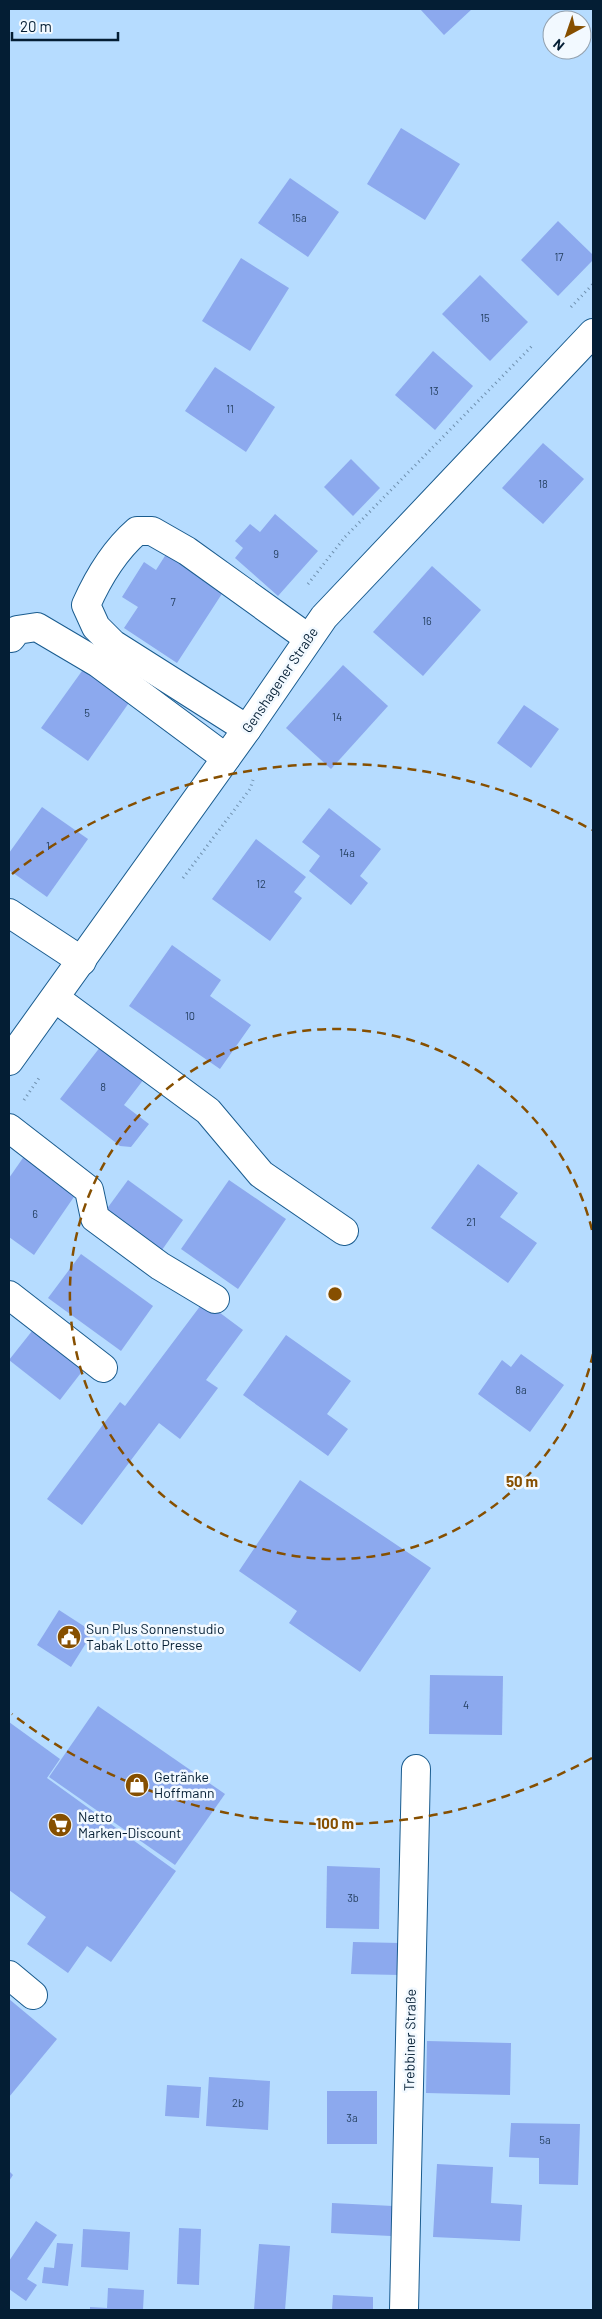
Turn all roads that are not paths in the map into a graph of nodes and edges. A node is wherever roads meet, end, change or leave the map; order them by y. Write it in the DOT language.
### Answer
graph roads {
  1 [pos="593,334"];
  2 [pos="11,638"];
  3 [pos="308,638"];
  4 [pos="247,729"];
  5 [pos="226,758"];
  6 [pos="9,913"];
  7 [pos="82,961"];
  8 [pos="55,998"];
  9 [pos="9,1061"];
  10 [pos="14,1116"];
  11 [pos="344,1231"];
  12 [pos="9,1295"];
  13 [pos="215,1299"];
  14 [pos="103,1368"];
  15 [pos="416,1769"];
  16 [pos="9,1975"];
  17 [pos="33,1994"];
  18 [pos="404,2310"];
  1 -- 3 [label="street, Genshagener Straße"];
  2 -- 5 [label="street"];
  3 -- 4 [label="street, Genshagener Straße"];
  3 -- 4 [label="street"];
  4 -- 5 [label="street, Genshagener Straße"];
  5 -- 7 [label="street, Genshagener Straße"];
  6 -- 7 [label="street"];
  7 -- 8 [label="street, Genshagener Straße"];
  8 -- 9 [label="street, Genshagener Straße"];
  8 -- 11 [label="street"];
  10 -- 13 [label="street"];
  12 -- 14 [label="street"];
  15 -- 18 [label="street, Trebbiner Straße"];
  16 -- 17 [label="street"];
}
